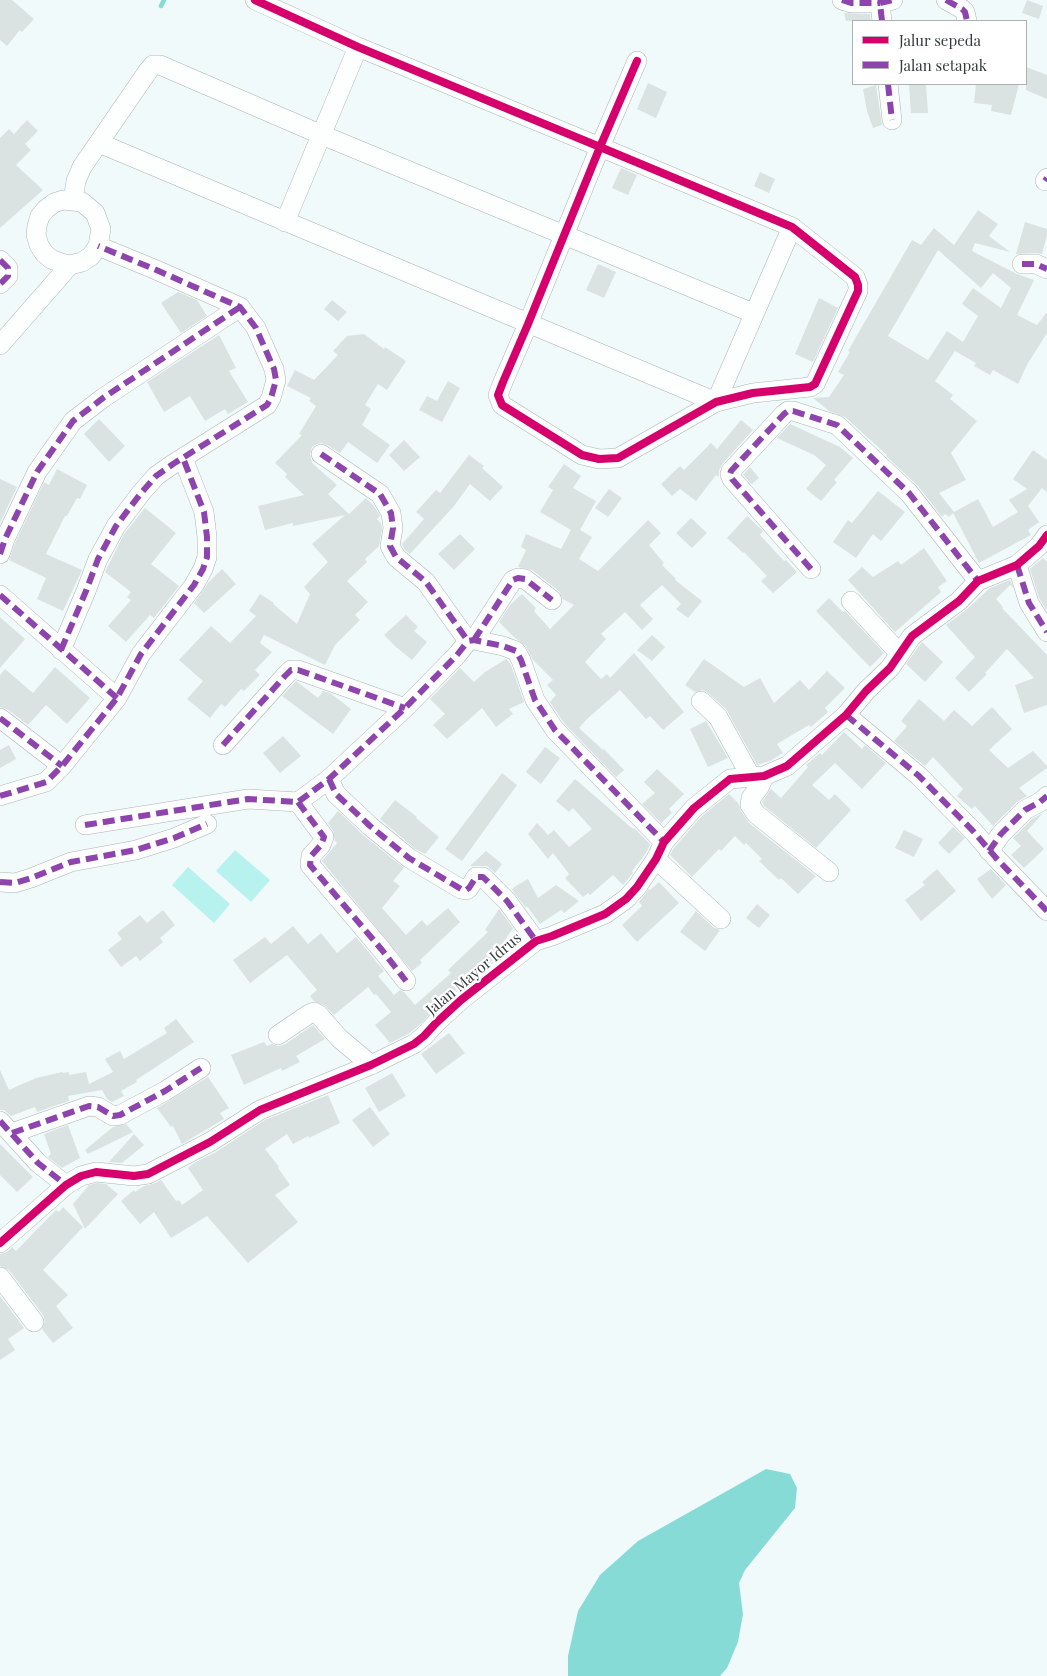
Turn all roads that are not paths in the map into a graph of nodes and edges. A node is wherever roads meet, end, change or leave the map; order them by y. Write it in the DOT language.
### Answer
graph roads {
  1 [pos="255,0"];
  2 [pos="842,0"];
  3 [pos="946,0"];
  4 [pos="885,8"];
  5 [pos="967,20"];
  6 [pos="358,47"];
  7 [pos="637,61"];
  8 [pos="888,85"];
  9 [pos="892,120"];
  10 [pos="322,135"];
  11 [pos="99,143"];
  12 [pos="600,147"];
  13 [pos="73,200"];
  14 [pos="285,222"];
  15 [pos="792,227"];
  16 [pos="564,235"];
  17 [pos="98,246"];
  18 [pos="0,260"];
  19 [pos="1022,264"];
  20 [pos="70,265"];
  21 [pos="1047,269"];
  22 [pos="0,284"];
  23 [pos="240,307"];
  24 [pos="753,312"];
  25 [pos="528,324"];
  26 [pos="0,345"];
  27 [pos="716,402"];
  28 [pos="321,454"];
  29 [pos="183,458"];
  30 [pos="1047,535"];
  31 [pos="0,554"];
  32 [pos="1017,565"];
  33 [pos="811,569"];
  34 [pos="978,581"];
  35 [pos="0,595"];
  36 [pos="552,600"];
  37 [pos="851,600"];
  38 [pos="1047,632"];
  39 [pos="471,640"];
  40 [pos="61,650"];
  41 [pos="900,654"];
  42 [pos="117,698"];
  43 [pos="701,701"];
  44 [pos="405,708"];
  45 [pos="846,715"];
  46 [pos="0,718"];
  47 [pos="223,746"];
  48 [pos="62,766"];
  49 [pos="758,777"];
  50 [pos="328,778"];
  51 [pos="0,796"];
  52 [pos="1047,796"];
  53 [pos="298,802"];
  54 [pos="207,824"];
  55 [pos="85,825"];
  56 [pos="664,842"];
  57 [pos="989,850"];
  58 [pos="656,859"];
  59 [pos="829,872"];
  60 [pos="0,882"];
  61 [pos="1047,911"];
  62 [pos="721,919"];
  63 [pos="536,941"];
  64 [pos="406,981"];
  65 [pos="278,1035"];
  66 [pos="371,1066"];
  67 [pos="201,1068"];
  68 [pos="6,1127"];
  69 [pos="66,1185"];
  70 [pos="0,1243"];
  71 [pos="0,1277"];
  72 [pos="34,1322"];
  1 -- 6 [label="street"];
  2 -- 4 [label="street"];
  3 -- 5 [label="street"];
  6 -- 10 [label="street"];
  6 -- 12 [label="street"];
  7 -- 12 [label="street"];
  8 -- 9 [label="street"];
  10 -- 11 [label="street"];
  10 -- 14 [label="street"];
  10 -- 16 [label="street"];
  11 -- 13 [label="street"];
  11 -- 14 [label="street"];
  12 -- 15 [label="street"];
  12 -- 16 [label="street"];
  13 -- 17 [label="street"];
  13 -- 20 [label="street"];
  14 -- 25 [label="street"];
  15 -- 24 [label="street"];
  15 -- 27 [label="street"];
  16 -- 24 [label="street"];
  16 -- 25 [label="street"];
  17 -- 20 [label="street"];
  17 -- 23 [label="street"];
  18 -- 22 [label="street"];
  19 -- 21 [label="street"];
  20 -- 26 [label="street"];
  23 -- 29 [label="street"];
  23 -- 31 [label="street"];
  24 -- 27 [label="street"];
  25 -- 27 [label="street"];
  25 -- 27 [label="street"];
  28 -- 39 [label="street"];
  29 -- 40 [label="street"];
  29 -- 42 [label="street"];
  30 -- 32 [label="street, Jalan Mayor Idrus"];
  32 -- 34 [label="street, Jalan Mayor Idrus"];
  32 -- 38 [label="street"];
  33 -- 34 [label="street"];
  34 -- 41 [label="street, Jalan Mayor Idrus"];
  35 -- 40 [label="street"];
  36 -- 39 [label="street"];
  37 -- 41 [label="street"];
  39 -- 44 [label="street"];
  39 -- 56 [label="street"];
  40 -- 42 [label="street"];
  41 -- 45 [label="street, Jalan Mayor Idrus"];
  42 -- 48 [label="street"];
  43 -- 49 [label="street"];
  44 -- 47 [label="street"];
  44 -- 50 [label="street"];
  45 -- 49 [label="street, Jalan Mayor Idrus"];
  45 -- 57 [label="street"];
  46 -- 48 [label="street"];
  48 -- 51 [label="street"];
  49 -- 56 [label="street, Jalan Mayor Idrus"];
  49 -- 59 [label="street"];
  50 -- 53 [label="street"];
  50 -- 63 [label="street"];
  52 -- 57 [label="street"];
  53 -- 55 [label="street"];
  53 -- 64 [label="street"];
  54 -- 60 [label="street"];
  56 -- 58 [label="street, Jalan Mayor Idrus"];
  57 -- 61 [label="street"];
  58 -- 62 [label="street"];
  58 -- 63 [label="street, Jalan Mayor Idrus"];
  63 -- 66 [label="street, Jalan Mayor Idrus"];
  65 -- 66 [label="street"];
  66 -- 69 [label="street, Jalan Mayor Idrus"];
  67 -- 68 [label="street"];
  68 -- 69 [label="street"];
  69 -- 70 [label="street, Jalan Mayor Idrus"];
  71 -- 72 [label="street"];
}
